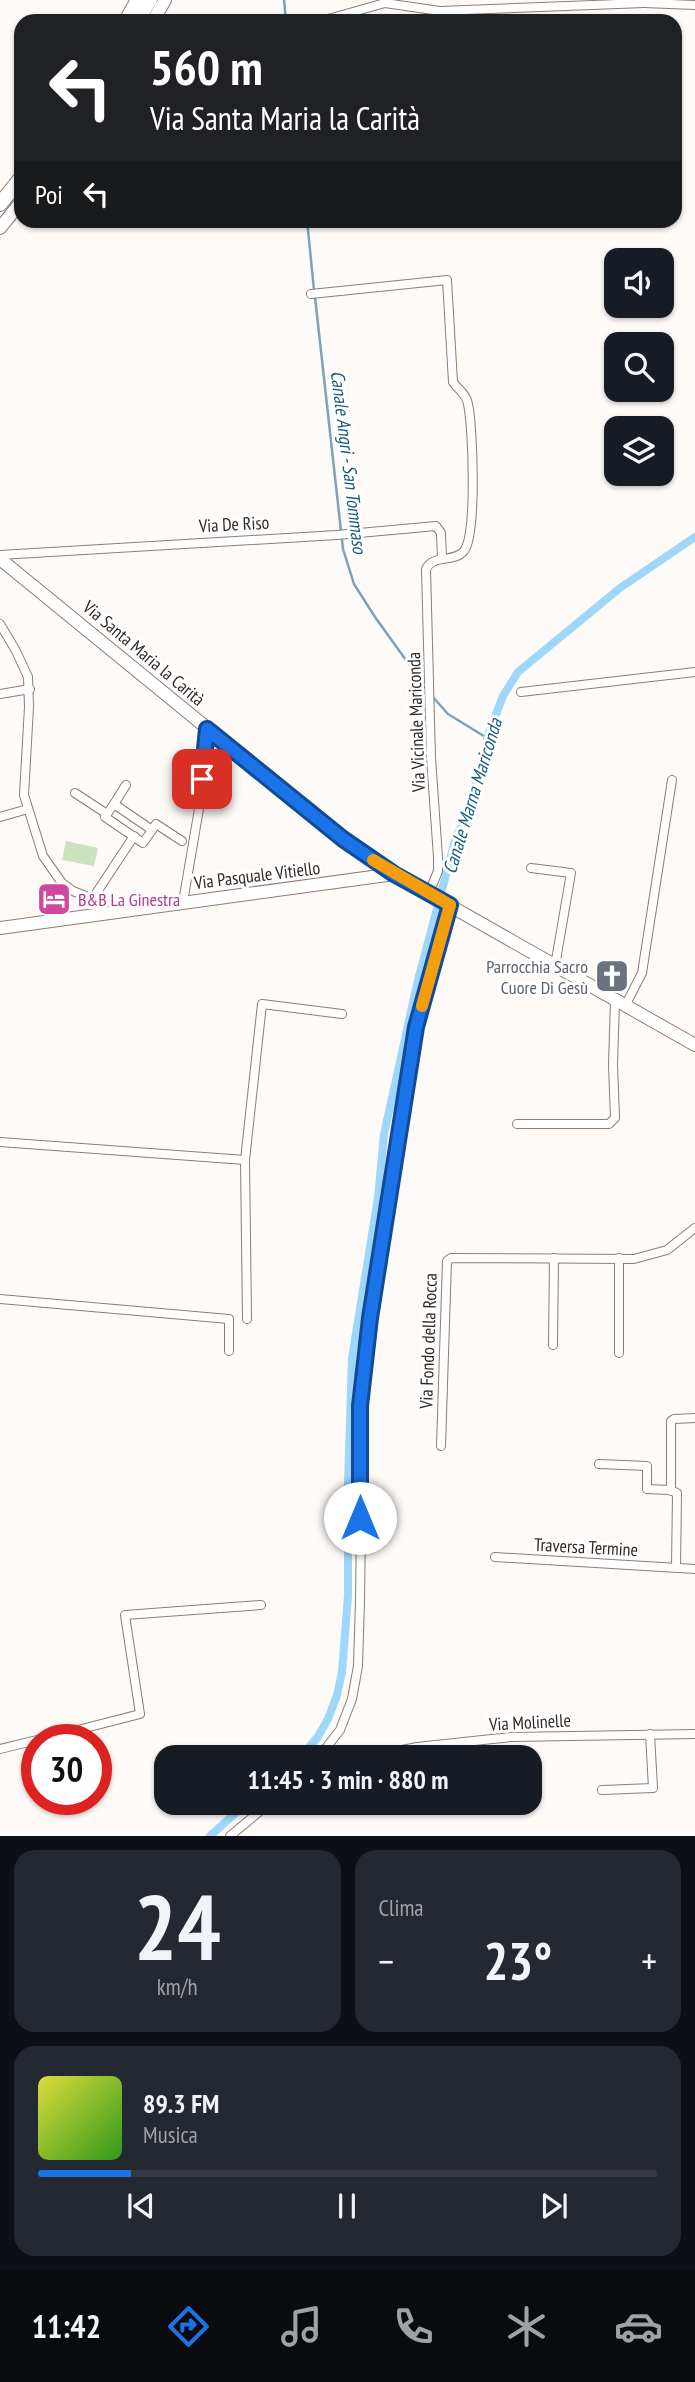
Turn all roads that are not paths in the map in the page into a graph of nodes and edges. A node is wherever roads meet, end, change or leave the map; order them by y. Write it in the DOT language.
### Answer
graph roads {
  1 [pos="644,2"];
  2 [pos="695,5"];
  3 [pos="346,14"];
  4 [pos="14,173"];
  5 [pos="14,186"];
  6 [pos="0,190"];
  7 [pos="0,204"];
  8 [pos="14,211"];
  9 [pos="0,228"];
  10 [pos="315,294"];
  11 [pos="0,557"];
  12 [pos="442,559"];
  13 [pos="0,624"];
  14 [pos="695,672"];
  15 [pos="30,689"];
  16 [pos="520,692"];
  17 [pos="0,694"];
  18 [pos="207,729"];
  19 [pos="672,780"];
  20 [pos="126,785"];
  21 [pos="75,793"];
  22 [pos="114,804"];
  23 [pos="28,809"];
  24 [pos="107,814"];
  25 [pos="0,817"];
  26 [pos="152,830"];
  27 [pos="134,836"];
  28 [pos="182,841"];
  29 [pos="531,868"];
  30 [pos="394,874"];
  31 [pos="62,883"];
  32 [pos="79,893"];
  33 [pos="93,898"];
  34 [pos="440,900"];
  35 [pos="183,902"];
  36 [pos="64,912"];
  37 [pos="99,913"];
  38 [pos="0,928"];
  39 [pos="555,966"];
  40 [pos="620,1003"];
  41 [pos="342,1014"];
  42 [pos="695,1045"];
  43 [pos="517,1124"];
  44 [pos="0,1142"];
  45 [pos="245,1160"];
  46 [pos="695,1228"];
  47 [pos="554,1258"];
  48 [pos="619,1258"];
  49 [pos="0,1299"];
  50 [pos="247,1319"];
  51 [pos="553,1345"];
  52 [pos="229,1351"];
  53 [pos="619,1353"];
  54 [pos="695,1418"];
  55 [pos="440,1446"];
  56 [pos="599,1464"];
  57 [pos="671,1491"];
  58 [pos="495,1557"];
  59 [pos="676,1568"];
  60 [pos="695,1569"];
  61 [pos="261,1605"];
  62 [pos="101,1724"];
  63 [pos="650,1734"];
  64 [pos="695,1734"];
  65 [pos="21,1744"];
  66 [pos="328,1745"];
  67 [pos="436,1745"];
  68 [pos="0,1749"];
  69 [pos="602,1790"];
  70 [pos="255,1815"];
  71 [pos="230,1836"];
  1 -- 2 [label="street"];
  1 -- 3 [label="street"];
  4 -- 6 [label="highway"];
  5 -- 7 [label="highway"];
  8 -- 9 [label="street"];
  10 -- 12 [label="street"];
  11 -- 12 [label="street, Via De Riso"];
  11 -- 18 [label="street, Via Santa Maria la Carità"];
  12 -- 34 [label="street, Via Vicinale Mariconda"];
  13 -- 15 [label="street"];
  14 -- 16 [label="street"];
  15 -- 17 [label="street"];
  15 -- 23 [label="street"];
  18 -- 30 [label="street, Via Santa Maria la Carità"];
  18 -- 35 [label="street"];
  19 -- 40 [label="street"];
  20 -- 22 [label="street"];
  21 -- 24 [label="street"];
  22 -- 24 [label="street"];
  22 -- 26 [label="street"];
  23 -- 25 [label="street"];
  23 -- 31 [label="street"];
  24 -- 27 [label="street"];
  26 -- 27 [label="street"];
  26 -- 28 [label="street"];
  27 -- 33 [label="street"];
  29 -- 39 [label="street"];
  30 -- 34 [label="street, Via Santa Maria la Carità"];
  30 -- 35 [label="street, Via Pasquale Vitiello"];
  31 -- 32 [label="street"];
  31 -- 36 [label="street"];
  32 -- 33 [label="street"];
  32 -- 36 [label="street"];
  33 -- 37 [label="street"];
  34 -- 39 [label="street, Via Santa Maria la Carità"];
  34 -- 66 [label="street, Via Vicinale Mariconda"];
  35 -- 37 [label="street, Via Pasquale Vitiello"];
  36 -- 37 [label="street, Via Pasquale Vitiello"];
  36 -- 38 [label="street, Via Pasquale Vitiello"];
  39 -- 40 [label="street, Via Santa Maria la Carità"];
  40 -- 42 [label="street, Via Santa Maria la Carità"];
  40 -- 43 [label="street"];
  41 -- 45 [label="street"];
  44 -- 45 [label="street"];
  45 -- 50 [label="street"];
  46 -- 48 [label="street, Via Fondo della Rocca"];
  47 -- 48 [label="street, Via Fondo della Rocca"];
  47 -- 51 [label="street"];
  47 -- 55 [label="street, Via Fondo della Rocca"];
  48 -- 53 [label="street"];
  49 -- 52 [label="street"];
  54 -- 57 [label="street"];
  56 -- 57 [label="street"];
  57 -- 59 [label="street"];
  58 -- 59 [label="street, Traversa Termine"];
  59 -- 60 [label="street, Traversa Termine"];
  61 -- 62 [label="street"];
  63 -- 64 [label="street, Via Molinelle"];
  63 -- 67 [label="street, Via Molinelle"];
  63 -- 69 [label="street"];
  65 -- 68 [label="street"];
  70 -- 71 [label="street"];
}
